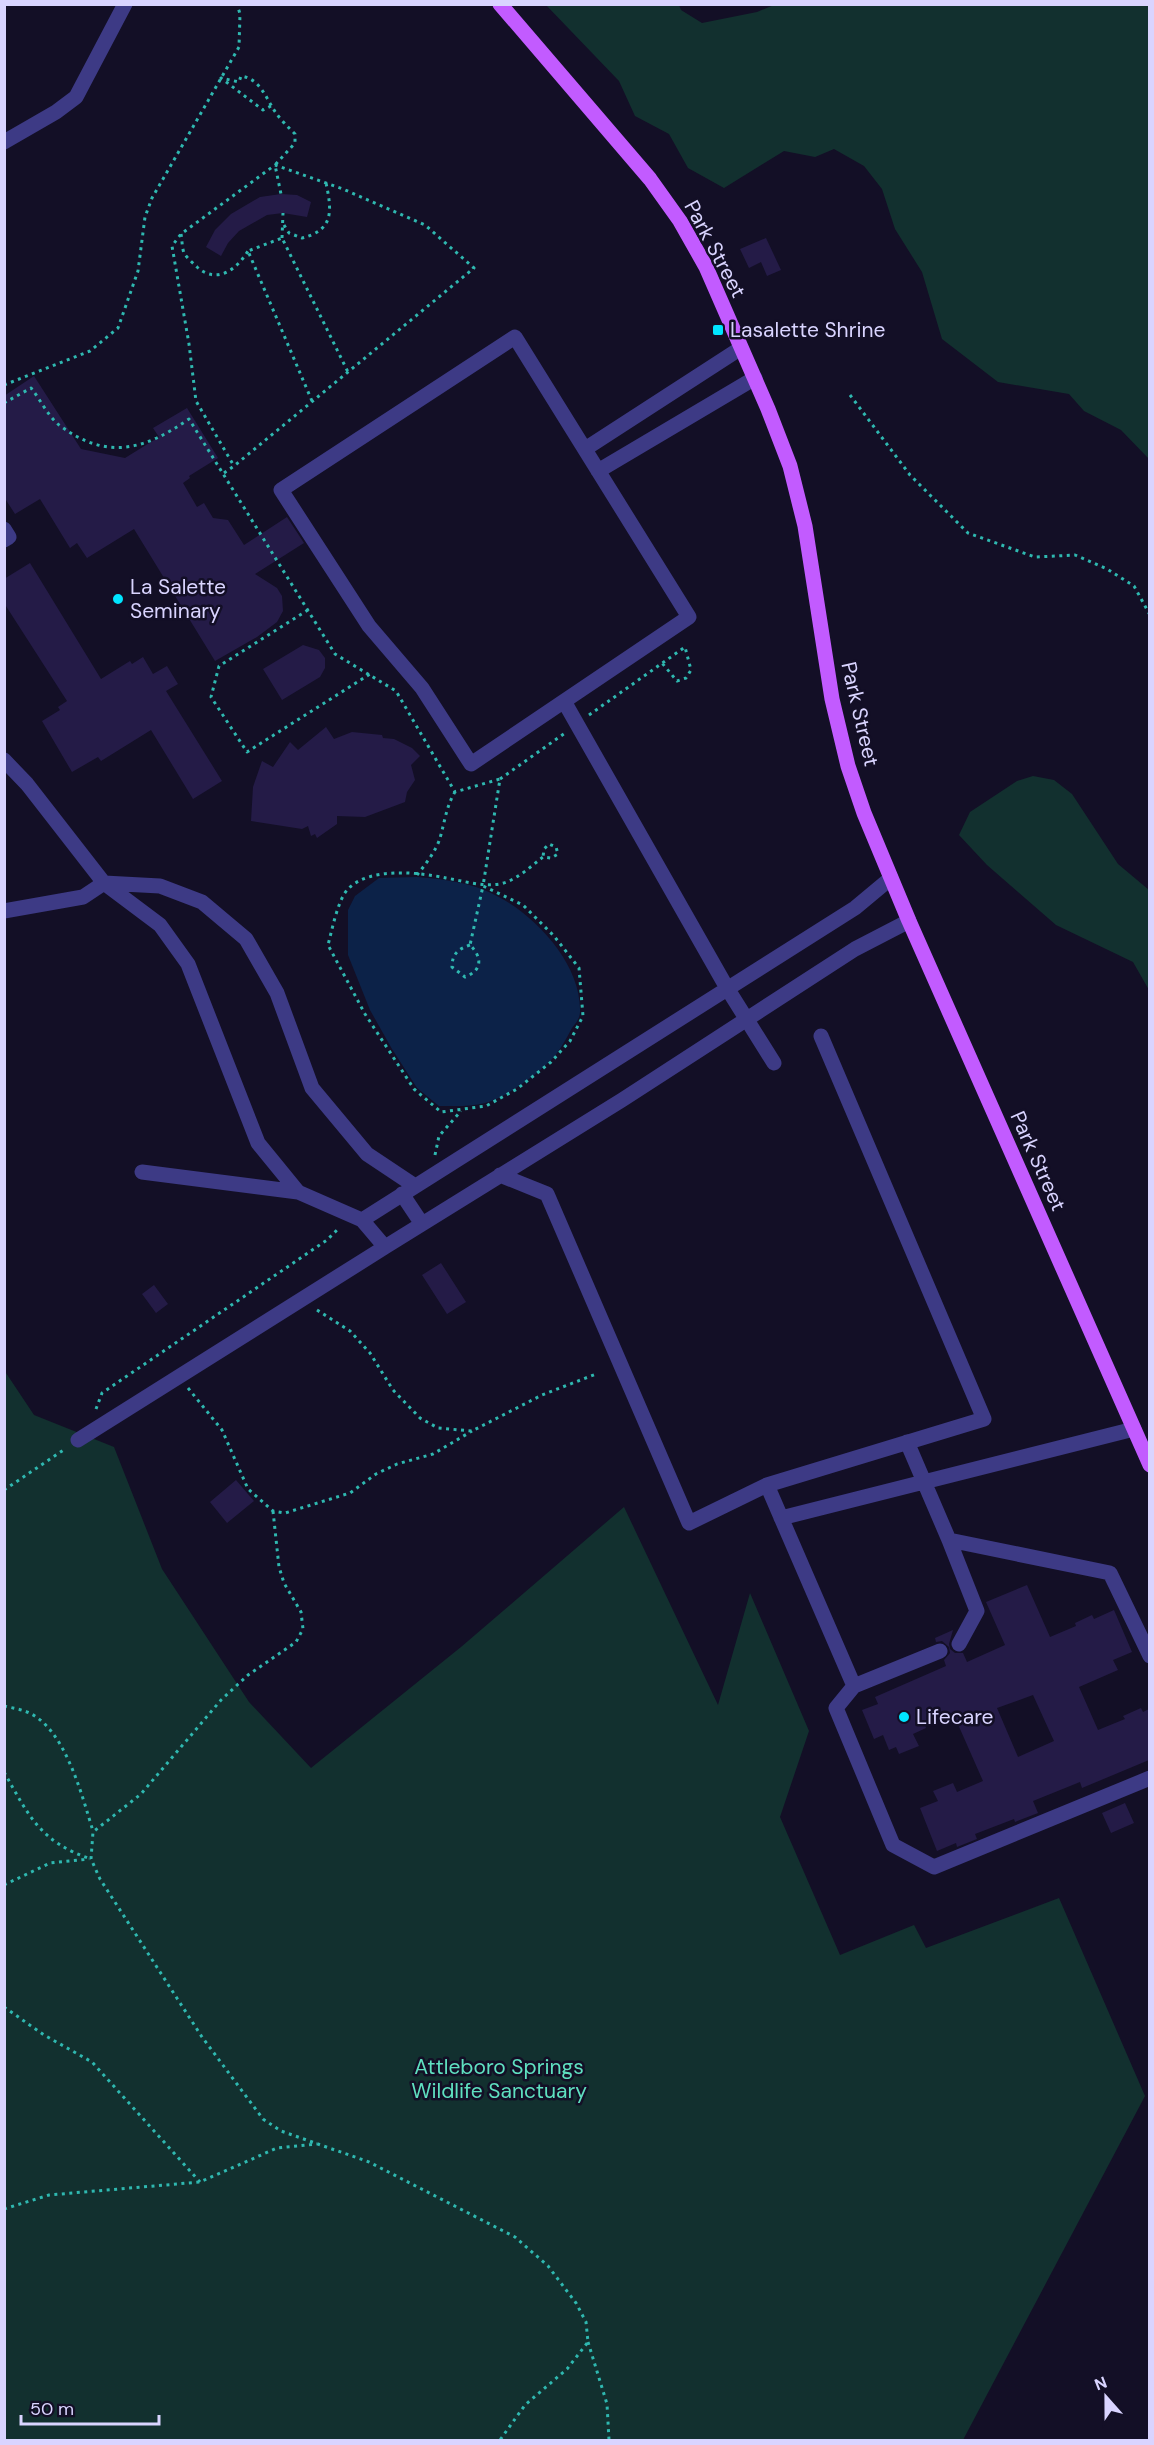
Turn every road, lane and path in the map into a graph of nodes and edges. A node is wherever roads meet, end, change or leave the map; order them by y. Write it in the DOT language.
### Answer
graph roads {
  1 [pos="125,4"];
  2 [pos="237,4"];
  3 [pos="500,4"];
  4 [pos="221,78"];
  5 [pos="271,106"];
  6 [pos="4,142"];
  7 [pos="275,165"];
  8 [pos="326,183"];
  9 [pos="281,194"];
  10 [pos="283,213"];
  11 [pos="284,225"];
  12 [pos="181,234"];
  13 [pos="282,238"];
  14 [pos="248,251"];
  15 [pos="741,348"];
  16 [pos="348,372"];
  17 [pos="755,378"];
  18 [pos="4,385"];
  19 [pos="850,396"];
  20 [pos="312,401"];
  21 [pos="4,403"];
  22 [pos="585,449"];
  23 [pos="234,466"];
  24 [pos="598,471"];
  25 [pos="224,473"];
  26 [pos="4,530"];
  27 [pos="4,540"];
  28 [pos="308,610"];
  29 [pos="1149,615"];
  30 [pos="662,663"];
  31 [pos="370,674"];
  32 [pos="565,703"];
  33 [pos="577,724"];
  34 [pos="4,760"];
  35 [pos="500,779"];
  36 [pos="455,792"];
  37 [pos="543,857"];
  38 [pos="417,875"];
  39 [pos="891,878"];
  40 [pos="104,884"];
  41 [pos="483,886"];
  42 [pos="4,911"];
  43 [pos="909,921"];
  44 [pos="470,945"];
  45 [pos="727,988"];
  46 [pos="746,1018"];
  47 [pos="821,1036"];
  48 [pos="774,1063"];
  49 [pos="461,1111"];
  50 [pos="434,1160"];
  51 [pos="142,1172"];
  52 [pos="500,1175"];
  53 [pos="408,1190"];
  54 [pos="297,1192"];
  55 [pos="362,1220"];
  56 [pos="422,1224"];
  57 [pos="385,1247"];
  58 [pos="302,1300"];
  59 [pos="596,1374"];
  60 [pos="179,1377"];
  61 [pos="95,1410"];
  62 [pos="1134,1429"];
  63 [pos="472,1431"];
  64 [pos="78,1440"];
  65 [pos="907,1442"];
  66 [pos="1149,1465"];
  67 [pos="925,1482"];
  68 [pos="767,1485"];
  69 [pos="4,1490"];
  70 [pos="273,1511"];
  71 [pos="781,1518"];
  72 [pos="949,1540"];
  73 [pos="959,1644"];
  74 [pos="940,1651"];
  75 [pos="1149,1656"];
  76 [pos="854,1686"];
  77 [pos="4,1706"];
  78 [pos="4,1772"];
  79 [pos="1149,1778"];
  80 [pos="93,1832"];
  81 [pos="91,1859"];
  82 [pos="4,1885"];
  83 [pos="4,2007"];
  84 [pos="318,2144"];
  85 [pos="200,2182"];
  86 [pos="4,2209"];
  87 [pos="588,2342"];
  88 [pos="500,2440"];
  89 [pos="609,2440"];
  1 -- 6 [label="lane"];
  2 -- 4 [label="path"];
  3 -- 15 [label="main road, Park Street"];
  4 -- 5 [label="path"];
  4 -- 5 [label="path"];
  4 -- 18 [label="path"];
  5 -- 7 [label="path"];
  7 -- 8 [label="path"];
  7 -- 9 [label="path"];
  7 -- 12 [label="path"];
  8 -- 11 [label="path"];
  8 -- 16 [label="path"];
  10 -- 11 [label="path"];
  11 -- 13 [label="path"];
  12 -- 14 [label="path"];
  12 -- 23 [label="path"];
  13 -- 14 [label="path"];
  13 -- 16 [label="path"];
  14 -- 20 [label="path"];
  15 -- 17 [label="main road, Park Street"];
  15 -- 22 [label="lane"];
  16 -- 20 [label="path"];
  17 -- 24 [label="lane"];
  17 -- 39 [label="main road, Park Street"];
  19 -- 29 [label="path"];
  20 -- 23 [label="path"];
  21 -- 25 [label="path"];
  22 -- 24 [label="lane"];
  22 -- 32 [label="lane"];
  23 -- 25 [label="path"];
  24 -- 32 [label="lane"];
  25 -- 28 [label="path"];
  26 -- 27 [label="lane"];
  28 -- 31 [label="path"];
  28 -- 31 [label="path"];
  30 -- 30 [label="path"];
  30 -- 33 [label="path"];
  31 -- 36 [label="path"];
  32 -- 33 [label="lane"];
  33 -- 35 [label="path"];
  33 -- 45 [label="lane"];
  34 -- 40 [label="lane"];
  35 -- 36 [label="path"];
  35 -- 41 [label="path"];
  36 -- 38 [label="path"];
  37 -- 37 [label="path"];
  37 -- 41 [label="path"];
  38 -- 41 [label="path"];
  38 -- 49 [label="path"];
  39 -- 43 [label="main road, Park Street"];
  39 -- 45 [label="lane"];
  40 -- 42 [label="lane"];
  40 -- 53 [label="lane"];
  40 -- 54 [label="lane"];
  41 -- 44 [label="path"];
  41 -- 49 [label="path"];
  43 -- 46 [label="lane"];
  43 -- 62 [label="main road, Park Street"];
  44 -- 44 [label="path"];
  45 -- 46 [label="lane"];
  45 -- 53 [label="lane"];
  46 -- 48 [label="lane"];
  46 -- 52 [label="lane"];
  47 -- 65 [label="lane"];
  49 -- 50 [label="path"];
  51 -- 54 [label="lane"];
  52 -- 56 [label="lane"];
  52 -- 68 [label="lane"];
  53 -- 55 [label="lane"];
  53 -- 56 [label="lane"];
  54 -- 55 [label="lane"];
  55 -- 57 [label="lane"];
  55 -- 61 [label="path"];
  56 -- 57 [label="lane"];
  57 -- 58 [label="lane"];
  58 -- 60 [label="lane"];
  58 -- 63 [label="path"];
  59 -- 63 [label="path"];
  60 -- 64 [label="lane"];
  60 -- 70 [label="path"];
  62 -- 66 [label="main road, Park Street"];
  62 -- 67 [label="lane"];
  63 -- 70 [label="path"];
  64 -- 69 [label="path"];
  65 -- 67 [label="lane"];
  65 -- 68 [label="lane"];
  67 -- 71 [label="lane"];
  67 -- 72 [label="lane"];
  68 -- 71 [label="lane"];
  70 -- 80 [label="path"];
  71 -- 76 [label="lane"];
  72 -- 73 [label="lane"];
  72 -- 75 [label="lane"];
  74 -- 76 [label="lane"];
  76 -- 79 [label="lane"];
  77 -- 80 [label="path"];
  78 -- 81 [label="path"];
  80 -- 81 [label="path"];
  81 -- 82 [label="path"];
  81 -- 84 [label="path"];
  83 -- 85 [label="path"];
  84 -- 85 [label="path"];
  84 -- 87 [label="path"];
  85 -- 86 [label="path"];
  87 -- 88 [label="path"];
  87 -- 89 [label="path"];
}
